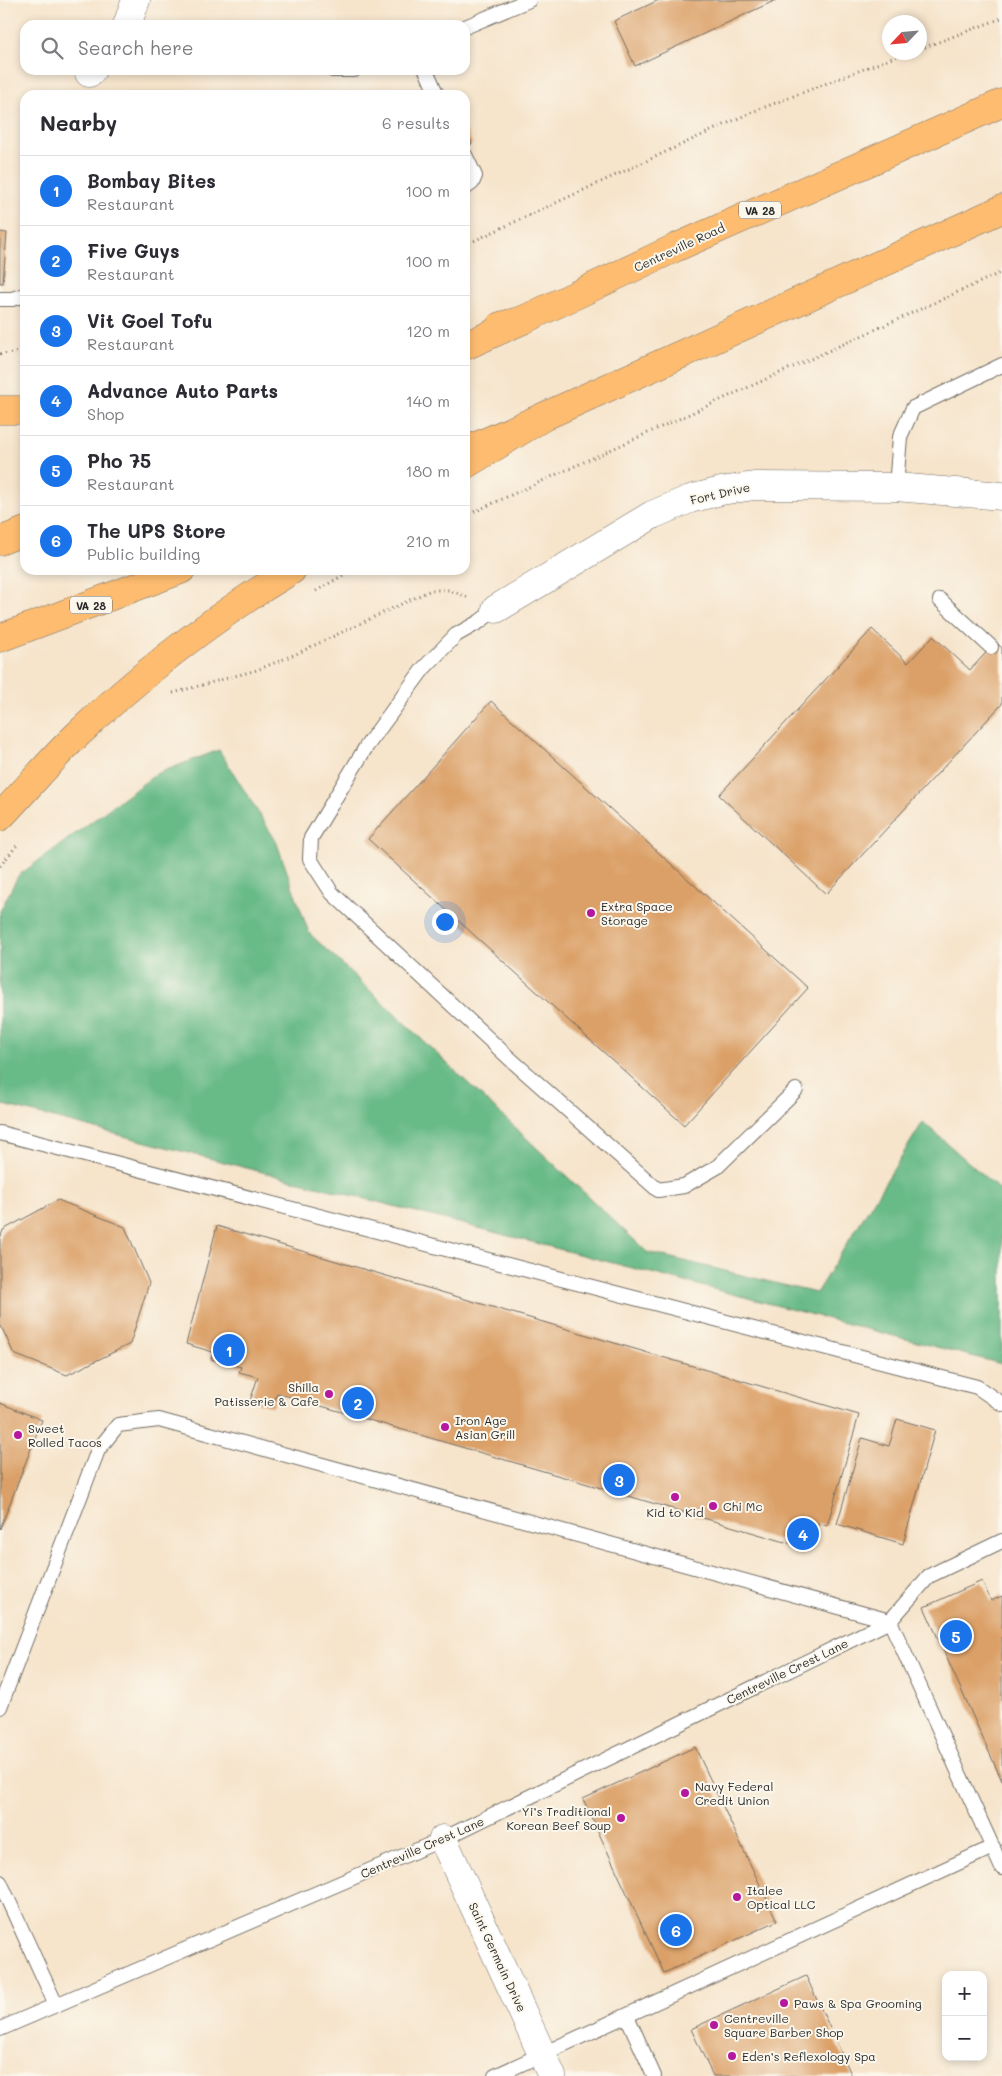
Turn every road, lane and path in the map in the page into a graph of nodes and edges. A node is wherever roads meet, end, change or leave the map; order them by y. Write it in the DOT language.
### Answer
graph roads {
  1 [pos="136,0"];
  2 [pos="529,0"];
  3 [pos="1002,18"];
  4 [pos="129,20"];
  5 [pos="470,25"];
  6 [pos="927,45"];
  7 [pos="887,60"];
  8 [pos="428,75"];
  9 [pos="436,90"];
  10 [pos="1002,103"];
  11 [pos="470,166"];
  12 [pos="470,184"];
  13 [pos="1002,210"];
  14 [pos="470,243"];
  15 [pos="1002,272"];
  16 [pos="20,297"];
  17 [pos="0,299"];
  18 [pos="523,320"];
  19 [pos="470,333"];
  20 [pos="470,344"];
  21 [pos="20,352"];
  22 [pos="0,354"];
  23 [pos="1002,365"];
  24 [pos="0,410"];
  25 [pos="20,410"];
  26 [pos="545,416"];
  27 [pos="470,449"];
  28 [pos="470,462"];
  29 [pos="896,487"];
  30 [pos="1002,496"];
  31 [pos="470,514"];
  32 [pos="20,533"];
  33 [pos="0,541"];
  34 [pos="168,575"];
  35 [pos="284,575"];
  36 [pos="343,575"];
  37 [pos="310,594"];
  38 [pos="940,600"];
  39 [pos="496,608"];
  40 [pos="0,638"];
  41 [pos="991,646"];
  42 [pos="144,675"];
  43 [pos="176,685"];
  44 [pos="161,697"];
  45 [pos="0,817"];
  46 [pos="23,838"];
  47 [pos="0,866"];
  48 [pos="796,1090"];
  49 [pos="0,1133"];
  50 [pos="1002,1404"];
  51 [pos="1002,1541"];
  52 [pos="890,1621"];
  53 [pos="0,1707"];
  54 [pos="443,1839"];
  55 [pos="993,1847"];
  56 [pos="1002,1868"];
  57 [pos="0,1882"];
  58 [pos="56,2005"];
  59 [pos="626,2016"];
  60 [pos="0,2029"];
  61 [pos="547,2065"];
  62 [pos="495,2076"];
  63 [pos="654,2076"];
  1 -- 4 [label="street"];
  2 -- 5 [label="lane"];
  3 -- 6 [label="path"];
  7 -- 14 [label="path"];
  8 -- 9 [label="lane"];
  10 -- 18 [label="highway, Centreville Road / VA 28"];
  11 -- 12 [label="lane"];
  13 -- 26 [label="highway"];
  15 -- 31 [label="path"];
  16 -- 17 [label="lane"];
  18 -- 19 [label="highway"];
  18 -- 20 [label="highway, VA 28"];
  21 -- 22 [label="path"];
  23 -- 29 [label="lane"];
  24 -- 25 [label="highway"];
  26 -- 27 [label="highway"];
  26 -- 28 [label="highway"];
  29 -- 30 [label="street, Fort Drive"];
  29 -- 39 [label="street, Fort Drive"];
  32 -- 33 [label="highway"];
  34 -- 40 [label="highway, VA 28"];
  35 -- 42 [label="highway"];
  36 -- 37 [label="path"];
  38 -- 41 [label="lane"];
  39 -- 44 [label="path"];
  39 -- 48 [label="lane"];
  42 -- 44 [label="path"];
  42 -- 45 [label="highway"];
  43 -- 44 [label="path"];
  46 -- 47 [label="path"];
  49 -- 50 [label="lane"];
  51 -- 52 [label="lane"];
  52 -- 53 [label="lane"];
  52 -- 54 [label="lane, Centreville Crest Lane"];
  52 -- 55 [label="lane"];
  54 -- 58 [label="lane, Centreville Crest Lane"];
  54 -- 61 [label="street, Saint Germain Drive"];
  55 -- 56 [label="lane"];
  55 -- 59 [label="lane"];
  57 -- 58 [label="lane"];
  58 -- 60 [label="lane, Centreville Crest Lane"];
  59 -- 61 [label="lane"];
  59 -- 63 [label="lane"];
  61 -- 62 [label="lane"];
}
